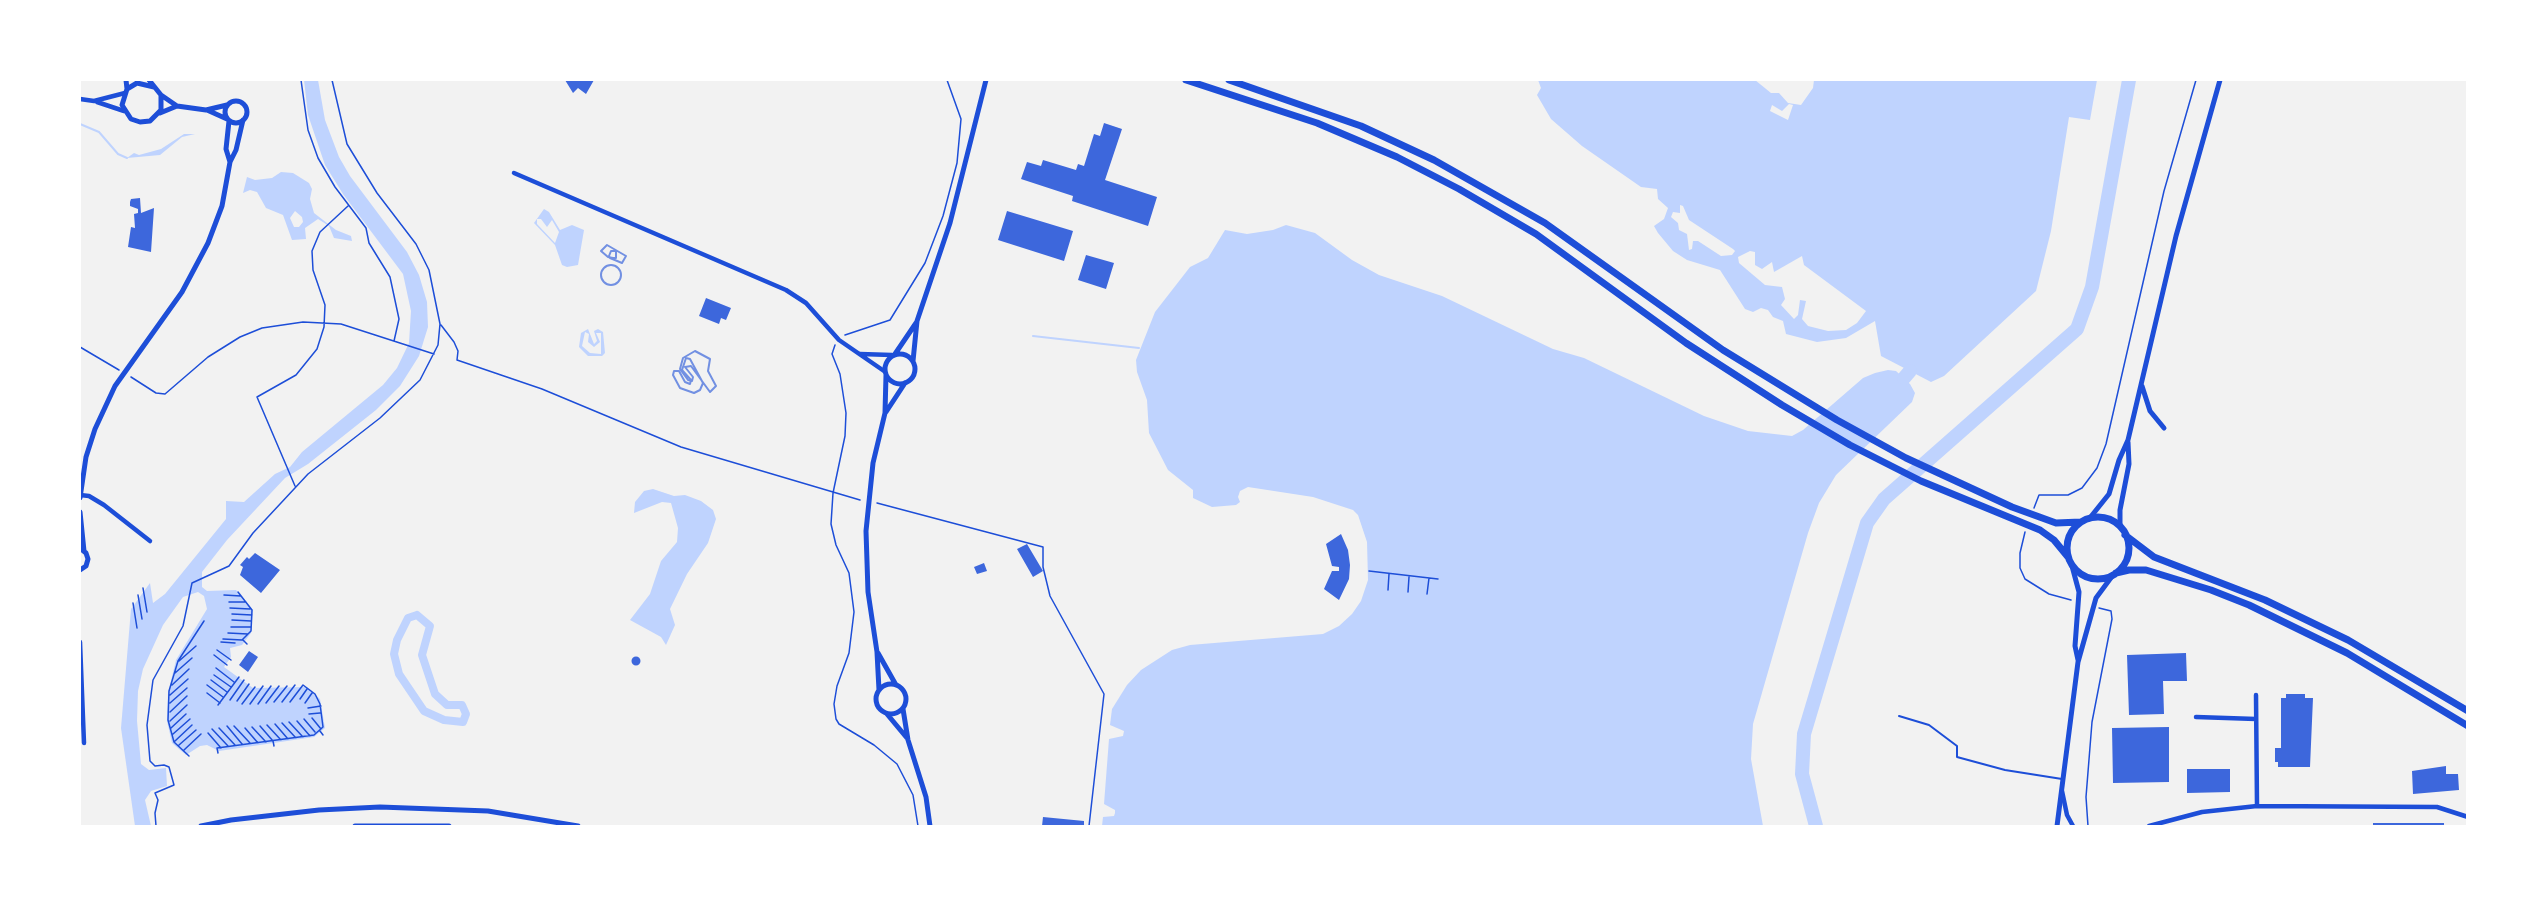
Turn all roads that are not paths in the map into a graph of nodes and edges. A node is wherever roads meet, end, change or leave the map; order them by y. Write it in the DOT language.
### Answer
graph roads {
  1 [pos="126,80"];
  2 [pos="149,80"];
  3 [pos="986,80"];
  4 [pos="1186,80"];
  5 [pos="1229,80"];
  6 [pos="2220,80"];
  7 [pos="154,87"];
  8 [pos="126,91"];
  9 [pos="161,95"];
  10 [pos="80,99"];
  11 [pos="94,101"];
  12 [pos="227,105"];
  13 [pos="177,106"];
  14 [pos="206,110"];
  15 [pos="124,111"];
  16 [pos="159,114"];
  17 [pos="228,120"];
  18 [pos="243,120"];
  19 [pos="230,162"];
  20 [pos="514,173"];
  21 [pos="917,321"];
  22 [pos="860,354"];
  23 [pos="894,354"];
  24 [pos="914,361"];
  25 [pos="885,373"];
  26 [pos="905,383"];
  27 [pos="2142,384"];
  28 [pos="885,413"];
  29 [pos="2164,428"];
  30 [pos="2128,440"];
  31 [pos="80,496"];
  32 [pos="80,512"];
  33 [pos="2089,519"];
  34 [pos="2081,522"];
  35 [pos="2120,527"];
  36 [pos="2125,535"];
  37 [pos="150,541"];
  38 [pos="82,549"];
  39 [pos="2068,557"];
  40 [pos="2072,566"];
  41 [pos="80,570"];
  42 [pos="2114,574"];
  43 [pos="80,642"];
  44 [pos="877,652"];
  45 [pos="2078,662"];
  46 [pos="896,685"];
  47 [pos="879,690"];
  48 [pos="2256,695"];
  49 [pos="903,710"];
  50 [pos="2468,711"];
  51 [pos="887,714"];
  52 [pos="1899,716"];
  53 [pos="2196,717"];
  54 [pos="2256,719"];
  55 [pos="2468,726"];
  56 [pos="908,740"];
  57 [pos="84,743"];
  58 [pos="2062,782"];
  59 [pos="2257,806"];
  60 [pos="2468,817"];
  61 [pos="544,819"];
  62 [pos="418,825"];
  63 [pos="201,826"];
  64 [pos="355,826"];
  65 [pos="449,826"];
  66 [pos="543,826"];
  67 [pos="578,826"];
  68 [pos="930,826"];
  69 [pos="2057,826"];
  70 [pos="2073,826"];
  71 [pos="2149,826"];
  1 -- 8 [label="street"];
  2 -- 7 [label="street"];
  3 -- 21 [label="street"];
  4 -- 39 [label="main road"];
  5 -- 34 [label="main road"];
  6 -- 27 [label="street"];
  7 -- 8 [label="street"];
  7 -- 9 [label="street"];
  8 -- 11 [label="street"];
  8 -- 15 [label="street"];
  9 -- 13 [label="street"];
  9 -- 16 [label="street"];
  10 -- 11 [label="street"];
  11 -- 15 [label="street"];
  12 -- 14 [label="street"];
  12 -- 17 [label="street"];
  12 -- 18 [label="street"];
  13 -- 14 [label="street"];
  13 -- 16 [label="street"];
  14 -- 17 [label="street"];
  15 -- 16 [label="street"];
  17 -- 18 [label="street"];
  17 -- 19 [label="street"];
  18 -- 19 [label="street"];
  19 -- 31 [label="street"];
  20 -- 22 [label="street"];
  21 -- 23 [label="street"];
  21 -- 24 [label="street"];
  22 -- 23 [label="street"];
  22 -- 25 [label="street"];
  23 -- 24 [label="street"];
  23 -- 25 [label="street"];
  24 -- 26 [label="street"];
  25 -- 26 [label="street"];
  25 -- 28 [label="street"];
  26 -- 28 [label="street"];
  27 -- 29 [label="street"];
  27 -- 30 [label="street"];
  28 -- 44 [label="street"];
  30 -- 33 [label="street"];
  30 -- 35 [label="street"];
  31 -- 37 [label="street"];
  32 -- 38 [label="street"];
  33 -- 34 [label="main road"];
  33 -- 35 [label="main road"];
  34 -- 39 [label="main road"];
  35 -- 36 [label="main road"];
  36 -- 42 [label="main road"];
  36 -- 50 [label="main road"];
  38 -- 41 [label="street"];
  39 -- 40 [label="main road"];
  40 -- 42 [label="main road"];
  40 -- 45 [label="street"];
  42 -- 45 [label="street"];
  42 -- 55 [label="main road"];
  43 -- 57 [label="street"];
  44 -- 46 [label="street"];
  44 -- 47 [label="street"];
  45 -- 58 [label="street"];
  46 -- 47 [label="street"];
  46 -- 49 [label="street"];
  47 -- 51 [label="street"];
  48 -- 54 [label="street"];
  49 -- 51 [label="street"];
  49 -- 56 [label="street"];
  51 -- 56 [label="street"];
  52 -- 58 [label="lane"];
  53 -- 54 [label="street"];
  54 -- 59 [label="street"];
  56 -- 68 [label="street"];
  58 -- 69 [label="street"];
  58 -- 70 [label="street"];
  59 -- 60 [label="street"];
  59 -- 71 [label="street"];
  61 -- 63 [label="street"];
  61 -- 66 [label="street"];
  61 -- 67 [label="street"];
  62 -- 64 [label="street"];
  62 -- 65 [label="street"];
}
